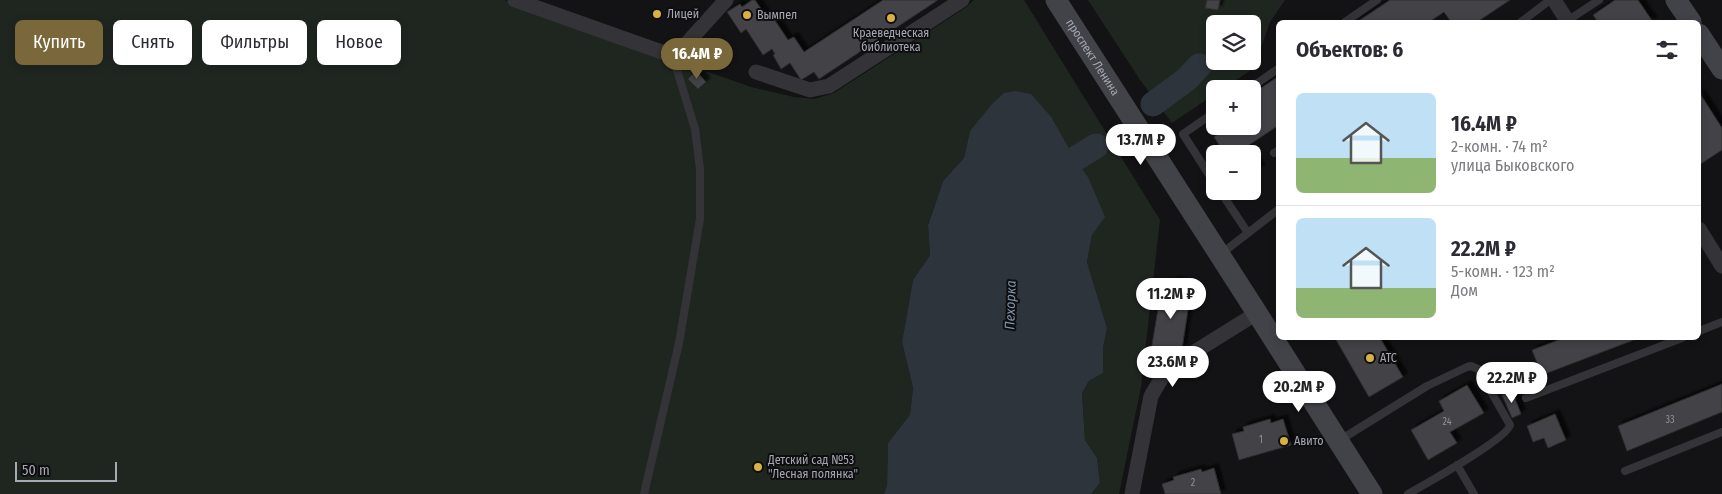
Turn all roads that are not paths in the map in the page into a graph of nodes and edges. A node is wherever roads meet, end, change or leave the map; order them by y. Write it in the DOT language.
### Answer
graph roads {
  1 [pos="515,0"];
  2 [pos="726,0"];
  3 [pos="962,0"];
  4 [pos="1056,0"];
  5 [pos="1377,0"];
  6 [pos="1552,0"];
  7 [pos="1599,0"];
  8 [pos="1676,0"];
  9 [pos="1348,20"];
  10 [pos="1524,20"];
  11 [pos="1567,20"];
  12 [pos="1571,20"];
  13 [pos="1690,20"];
  14 [pos="1701,37"];
  15 [pos="679,52"];
  16 [pos="1276,70"];
  17 [pos="1722,70"];
  18 [pos="756,72"];
  19 [pos="1261,81"];
  20 [pos="1206,118"];
  21 [pos="1206,170"];
  22 [pos="1226,200"];
  23 [pos="1276,211"];
  24 [pos="1701,232"];
  25 [pos="1248,233"];
  26 [pos="1220,255"];
  27 [pos="1722,266"];
  28 [pos="1257,312"];
  29 [pos="1722,322"];
  30 [pos="1701,330"];
  31 [pos="1677,340"];
  32 [pos="1526,398"];
  33 [pos="1722,432"];
  34 [pos="1338,441"];
  35 [pos="1457,464"];
  36 [pos="1625,471"];
  37 [pos="644,494"];
  38 [pos="1132,494"];
  39 [pos="1372,494"];
  40 [pos="1408,494"];
  41 [pos="1474,494"];
  1 -- 15 [label="street"];
  2 -- 15 [label="street"];
  3 -- 18 [label="street"];
  4 -- 26 [label="main road, проспект Ленина"];
  5 -- 9 [label="lane"];
  6 -- 10 [label="lane"];
  6 -- 11 [label="street"];
  7 -- 12 [label="lane"];
  8 -- 13 [label="main road"];
  14 -- 17 [label="main road"];
  15 -- 37 [label="lane"];
  16 -- 19 [label="lane"];
  20 -- 21 [label="lane"];
  22 -- 25 [label="lane"];
  23 -- 25 [label="lane"];
  24 -- 27 [label="street"];
  25 -- 26 [label="lane"];
  26 -- 28 [label="main road, проспект Ленина"];
  28 -- 34 [label="main road, проспект Ленина"];
  28 -- 38 [label="street"];
  29 -- 30 [label="lane"];
  31 -- 32 [label="lane"];
  33 -- 36 [label="lane"];
  34 -- 35 [label="lane"];
  34 -- 39 [label="main road, проспект Ленина"];
  35 -- 40 [label="lane"];
  35 -- 41 [label="lane"];
}
